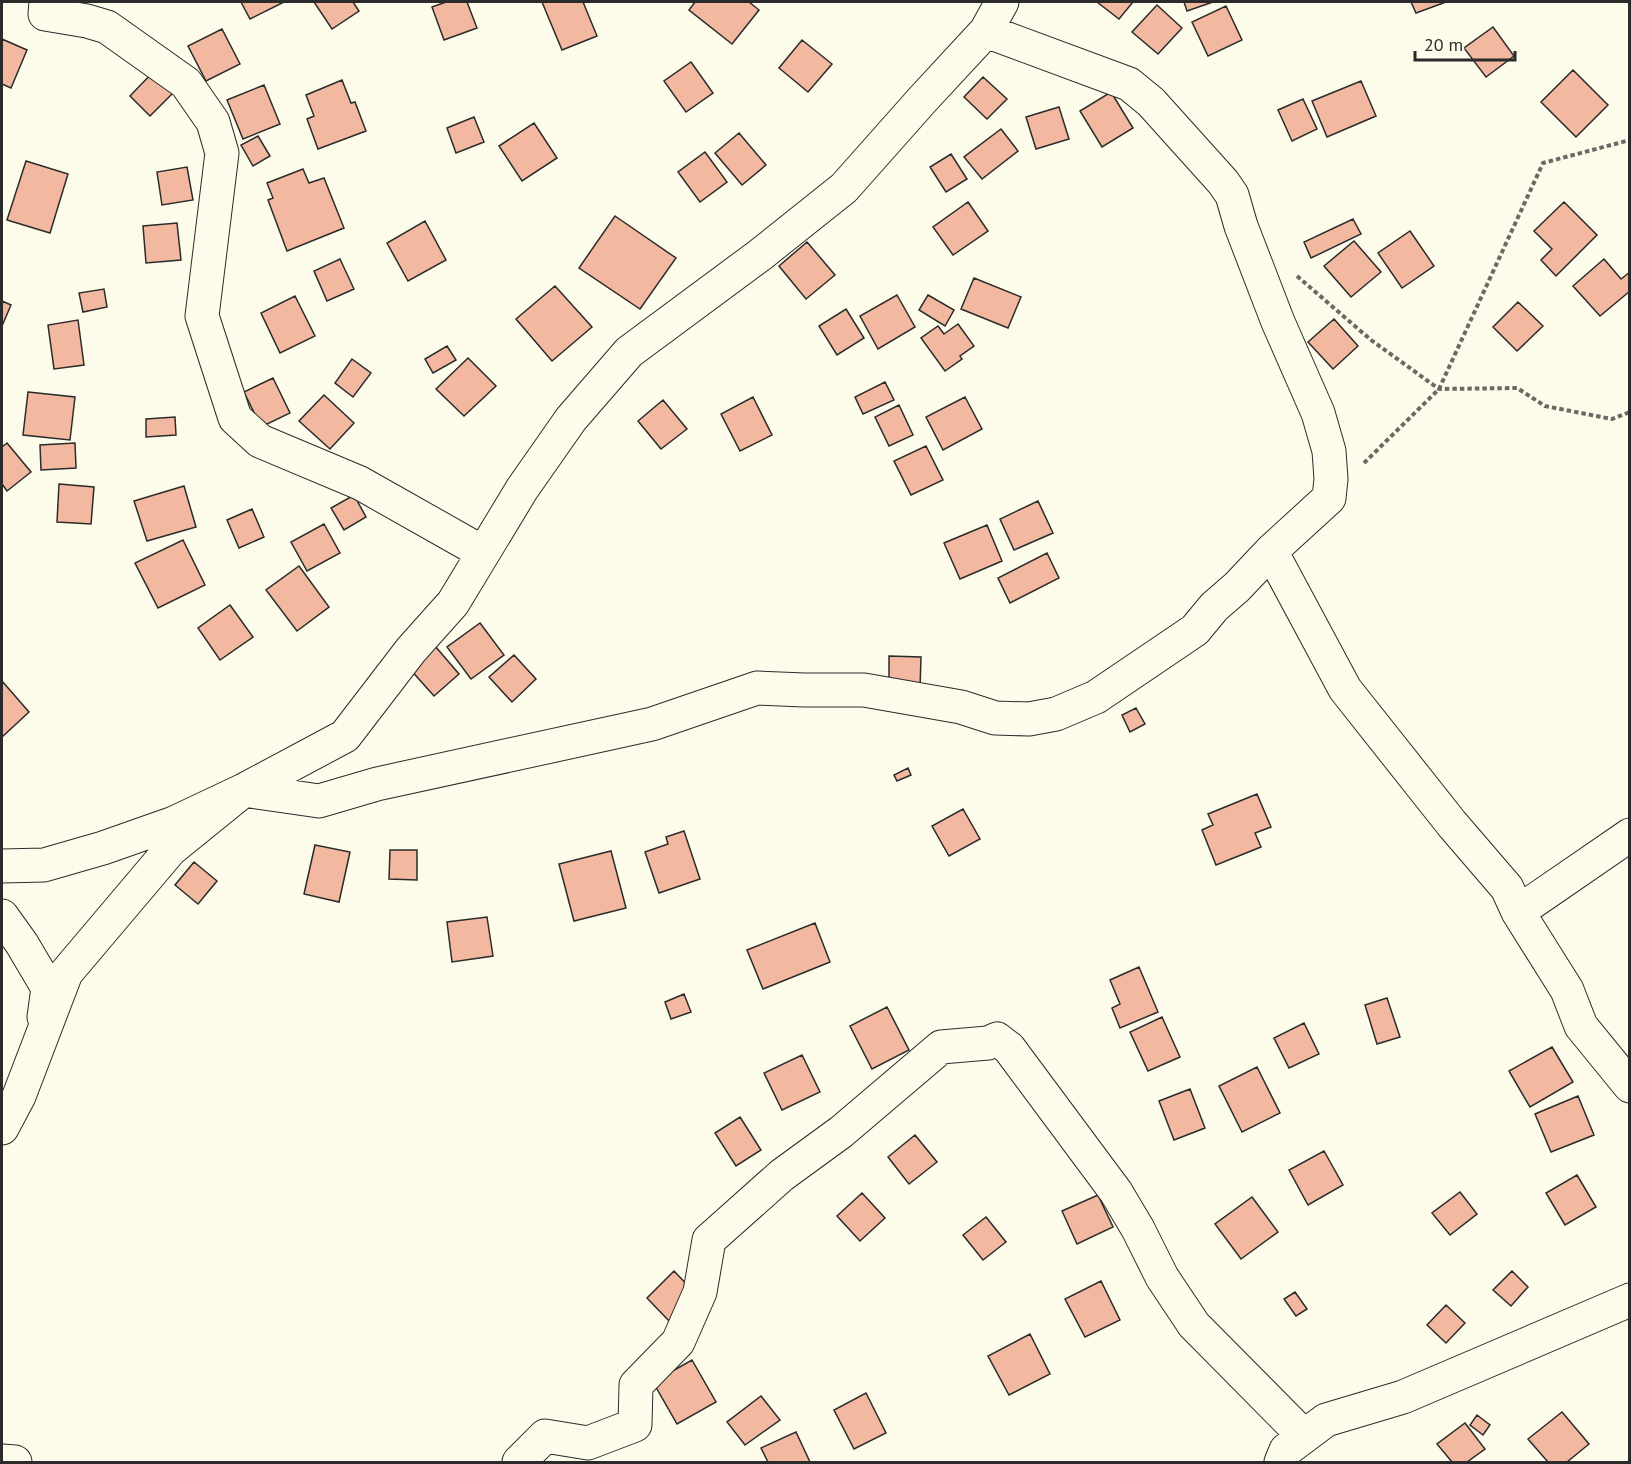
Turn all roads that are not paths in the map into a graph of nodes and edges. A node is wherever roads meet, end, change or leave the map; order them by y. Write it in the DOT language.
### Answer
graph roads {
  1 [pos="46,2"];
  2 [pos="1002,2"];
  3 [pos="986,32"];
  4 [pos="1270,551"];
  5 [pos="482,552"];
  6 [pos="244,790"];
  7 [pos="1629,835"];
  8 [pos="2,866"];
  9 [pos="1518,912"];
  10 [pos="2,916"];
  11 [pos="41,1037"];
  12 [pos="1629,1086"];
  13 [pos="2,1128"];
  14 [pos="1629,1300"];
  15 [pos="1304,1436"];
  16 [pos="2,1461"];
  17 [pos="15,1462"];
  18 [pos="519,1462"];
  19 [pos="1281,1462"];
  1 -- 5 [label="street"];
  2 -- 3 [label="street"];
  3 -- 4 [label="street"];
  3 -- 5 [label="street"];
  4 -- 6 [label="street"];
  4 -- 9 [label="street"];
  5 -- 6 [label="street"];
  6 -- 8 [label="street"];
  6 -- 11 [label="street"];
  7 -- 9 [label="street"];
  9 -- 12 [label="street"];
  10 -- 11 [label="street"];
  11 -- 13 [label="street"];
  14 -- 15 [label="street"];
  15 -- 18 [label="street"];
  15 -- 19 [label="street"];
  16 -- 17 [label="street"];
}
